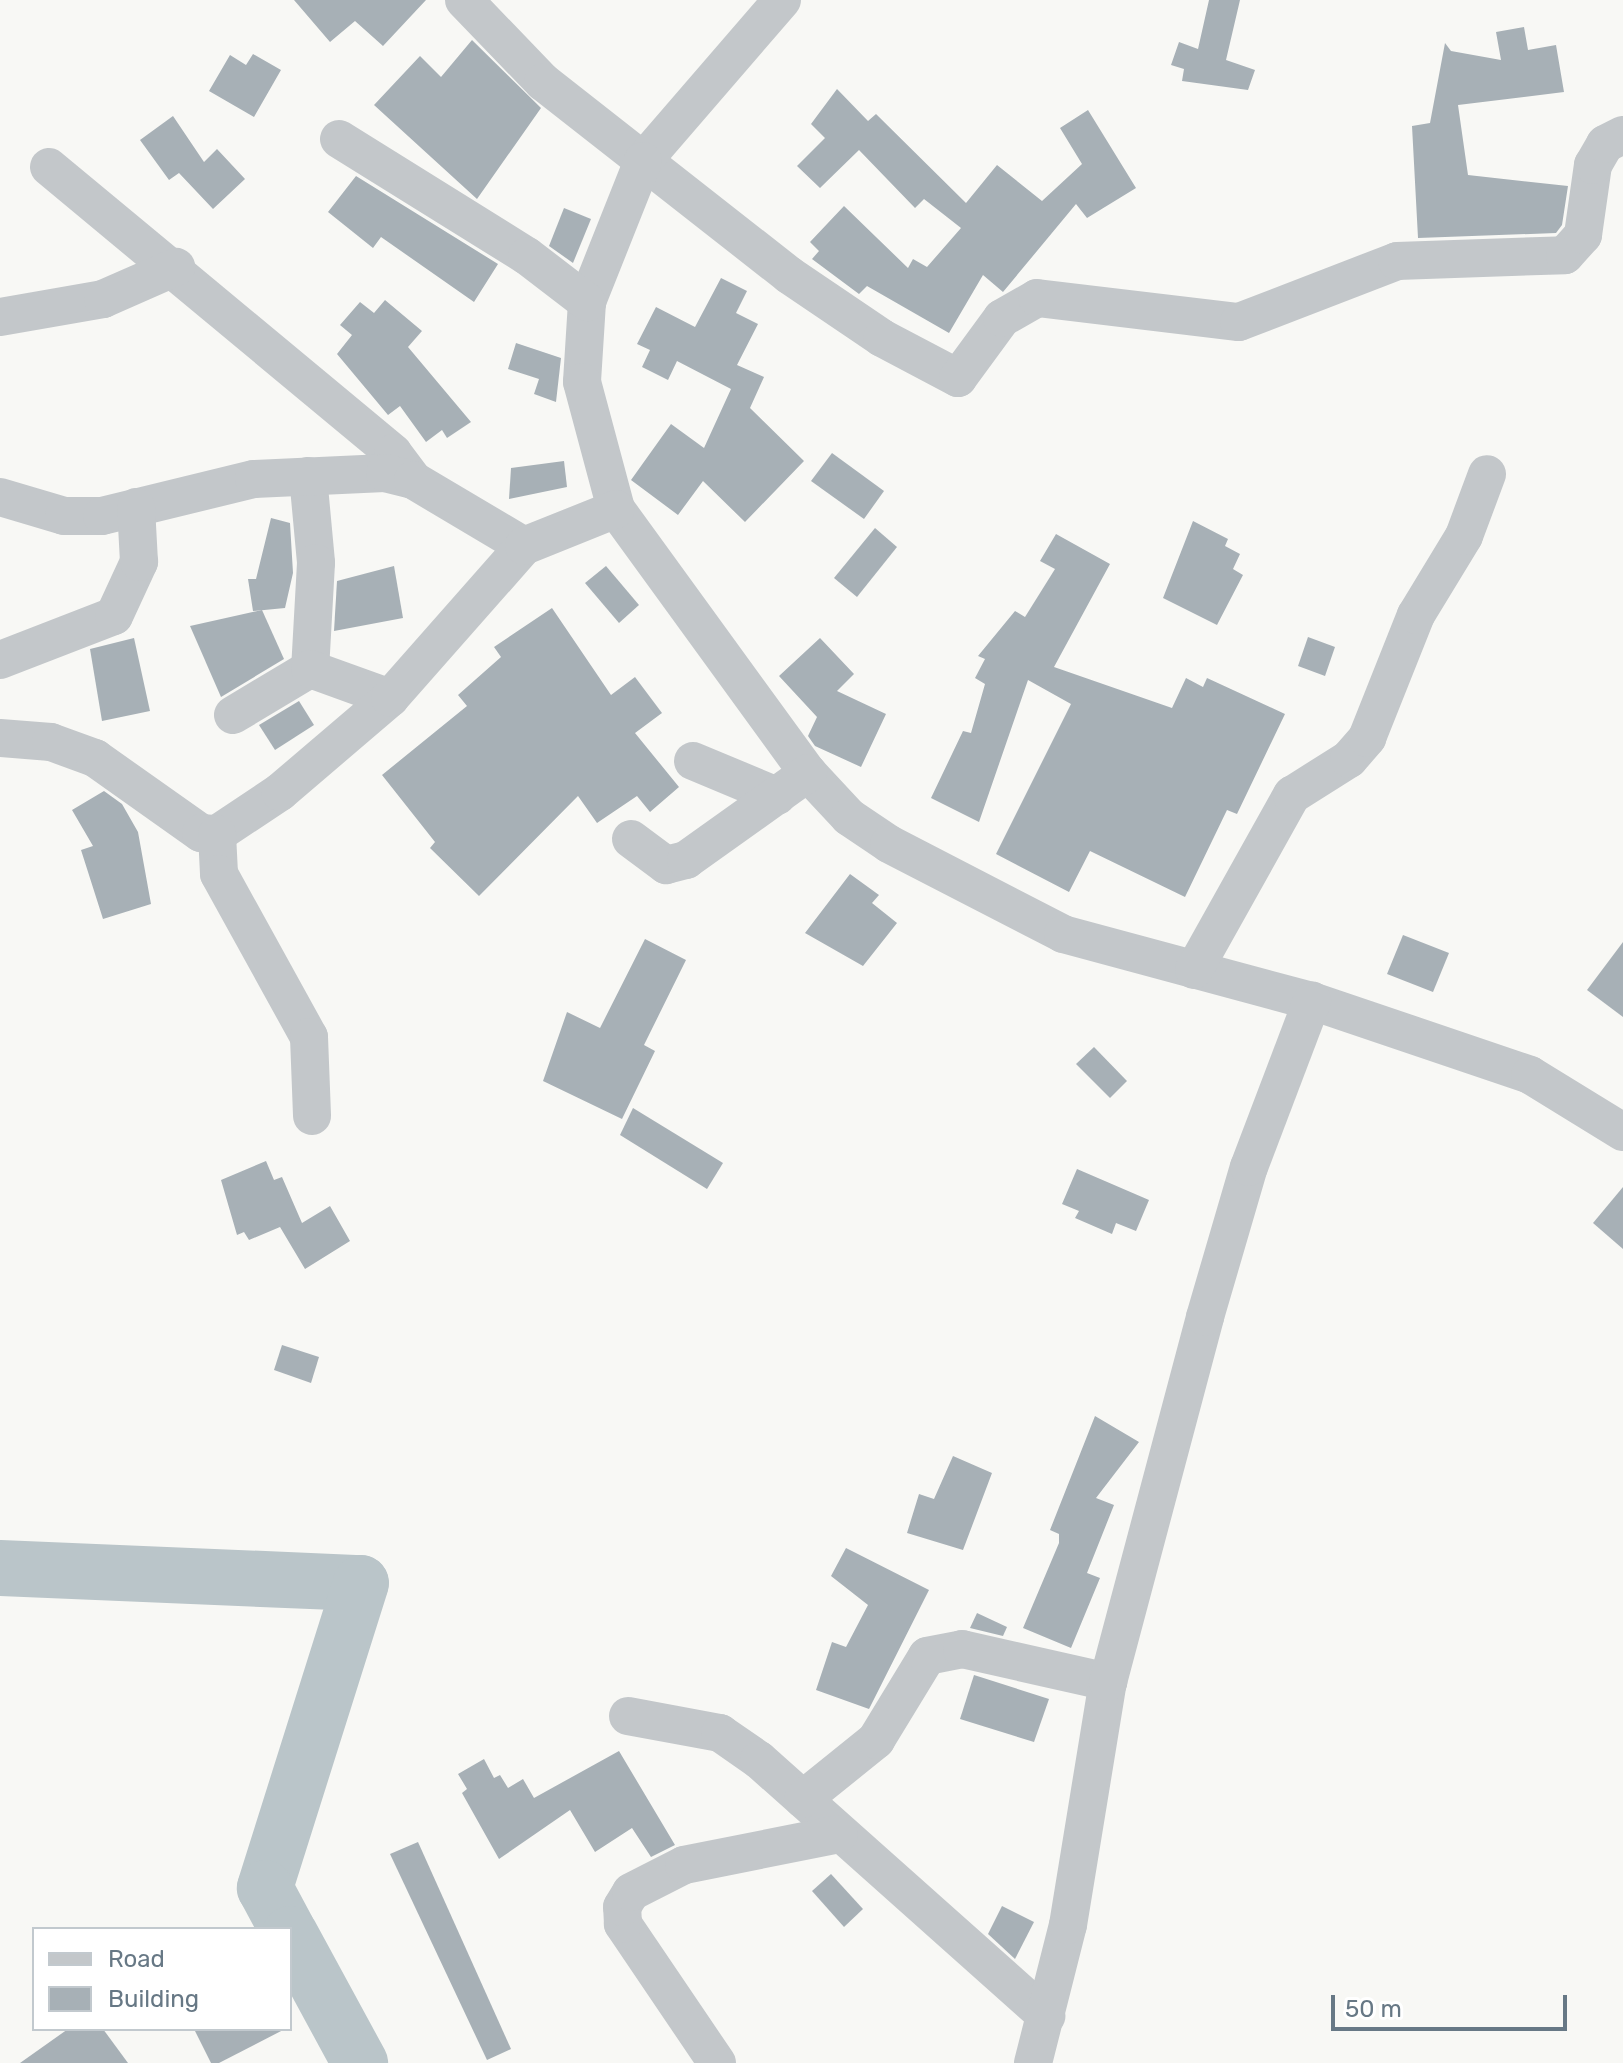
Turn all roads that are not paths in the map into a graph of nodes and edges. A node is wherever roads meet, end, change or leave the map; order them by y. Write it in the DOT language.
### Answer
graph roads {
  1 [pos="464,0"];
  2 [pos="782,0"];
  3 [pos="1623,135"];
  4 [pos="339,139"];
  5 [pos="643,161"];
  6 [pos="49,167"];
  7 [pos="176,267"];
  8 [pos="587,302"];
  9 [pos="0,317"];
  10 [pos="1487,474"];
  11 [pos="308,476"];
  12 [pos="413,480"];
  13 [pos="0,497"];
  14 [pos="136,507"];
  15 [pos="616,509"];
  16 [pos="524,546"];
  17 [pos="0,660"];
  18 [pos="310,669"];
  19 [pos="390,698"];
  20 [pos="233,715"];
  21 [pos="0,738"];
  22 [pos="693,761"];
  23 [pos="808,773"];
  24 [pos="777,796"];
  25 [pos="217,834"];
  26 [pos="631,839"];
  27 [pos="1194,970"];
  28 [pos="1312,1001"];
  29 [pos="312,1116"];
  30 [pos="1623,1132"];
  31 [pos="1108,1682"];
  32 [pos="628,1716"];
  33 [pos="803,1799"];
  34 [pos="839,1834"];
  35 [pos="1046,2016"];
  36 [pos="717,2063"];
  37 [pos="1033,2063"];
  1 -- 5 [label="street"];
  2 -- 5 [label="street"];
  3 -- 5 [label="street"];
  4 -- 8 [label="street"];
  5 -- 8 [label="street"];
  6 -- 7 [label="street"];
  7 -- 9 [label="street"];
  7 -- 12 [label="street"];
  8 -- 15 [label="street"];
  10 -- 27 [label="street"];
  11 -- 12 [label="street"];
  11 -- 14 [label="street"];
  11 -- 18 [label="street"];
  12 -- 16 [label="street"];
  13 -- 14 [label="street"];
  14 -- 17 [label="street"];
  15 -- 16 [label="street"];
  15 -- 23 [label="street"];
  16 -- 19 [label="street"];
  18 -- 19 [label="street"];
  18 -- 20 [label="street"];
  19 -- 25 [label="street"];
  21 -- 25 [label="street"];
  22 -- 24 [label="street"];
  23 -- 24 [label="street"];
  23 -- 27 [label="street"];
  24 -- 26 [label="street"];
  25 -- 29 [label="street"];
  27 -- 28 [label="street"];
  28 -- 30 [label="street"];
  28 -- 31 [label="street"];
  31 -- 33 [label="street"];
  31 -- 35 [label="street"];
  32 -- 33 [label="street"];
  33 -- 34 [label="street"];
  34 -- 35 [label="street"];
  34 -- 36 [label="street"];
  35 -- 37 [label="street"];
}
